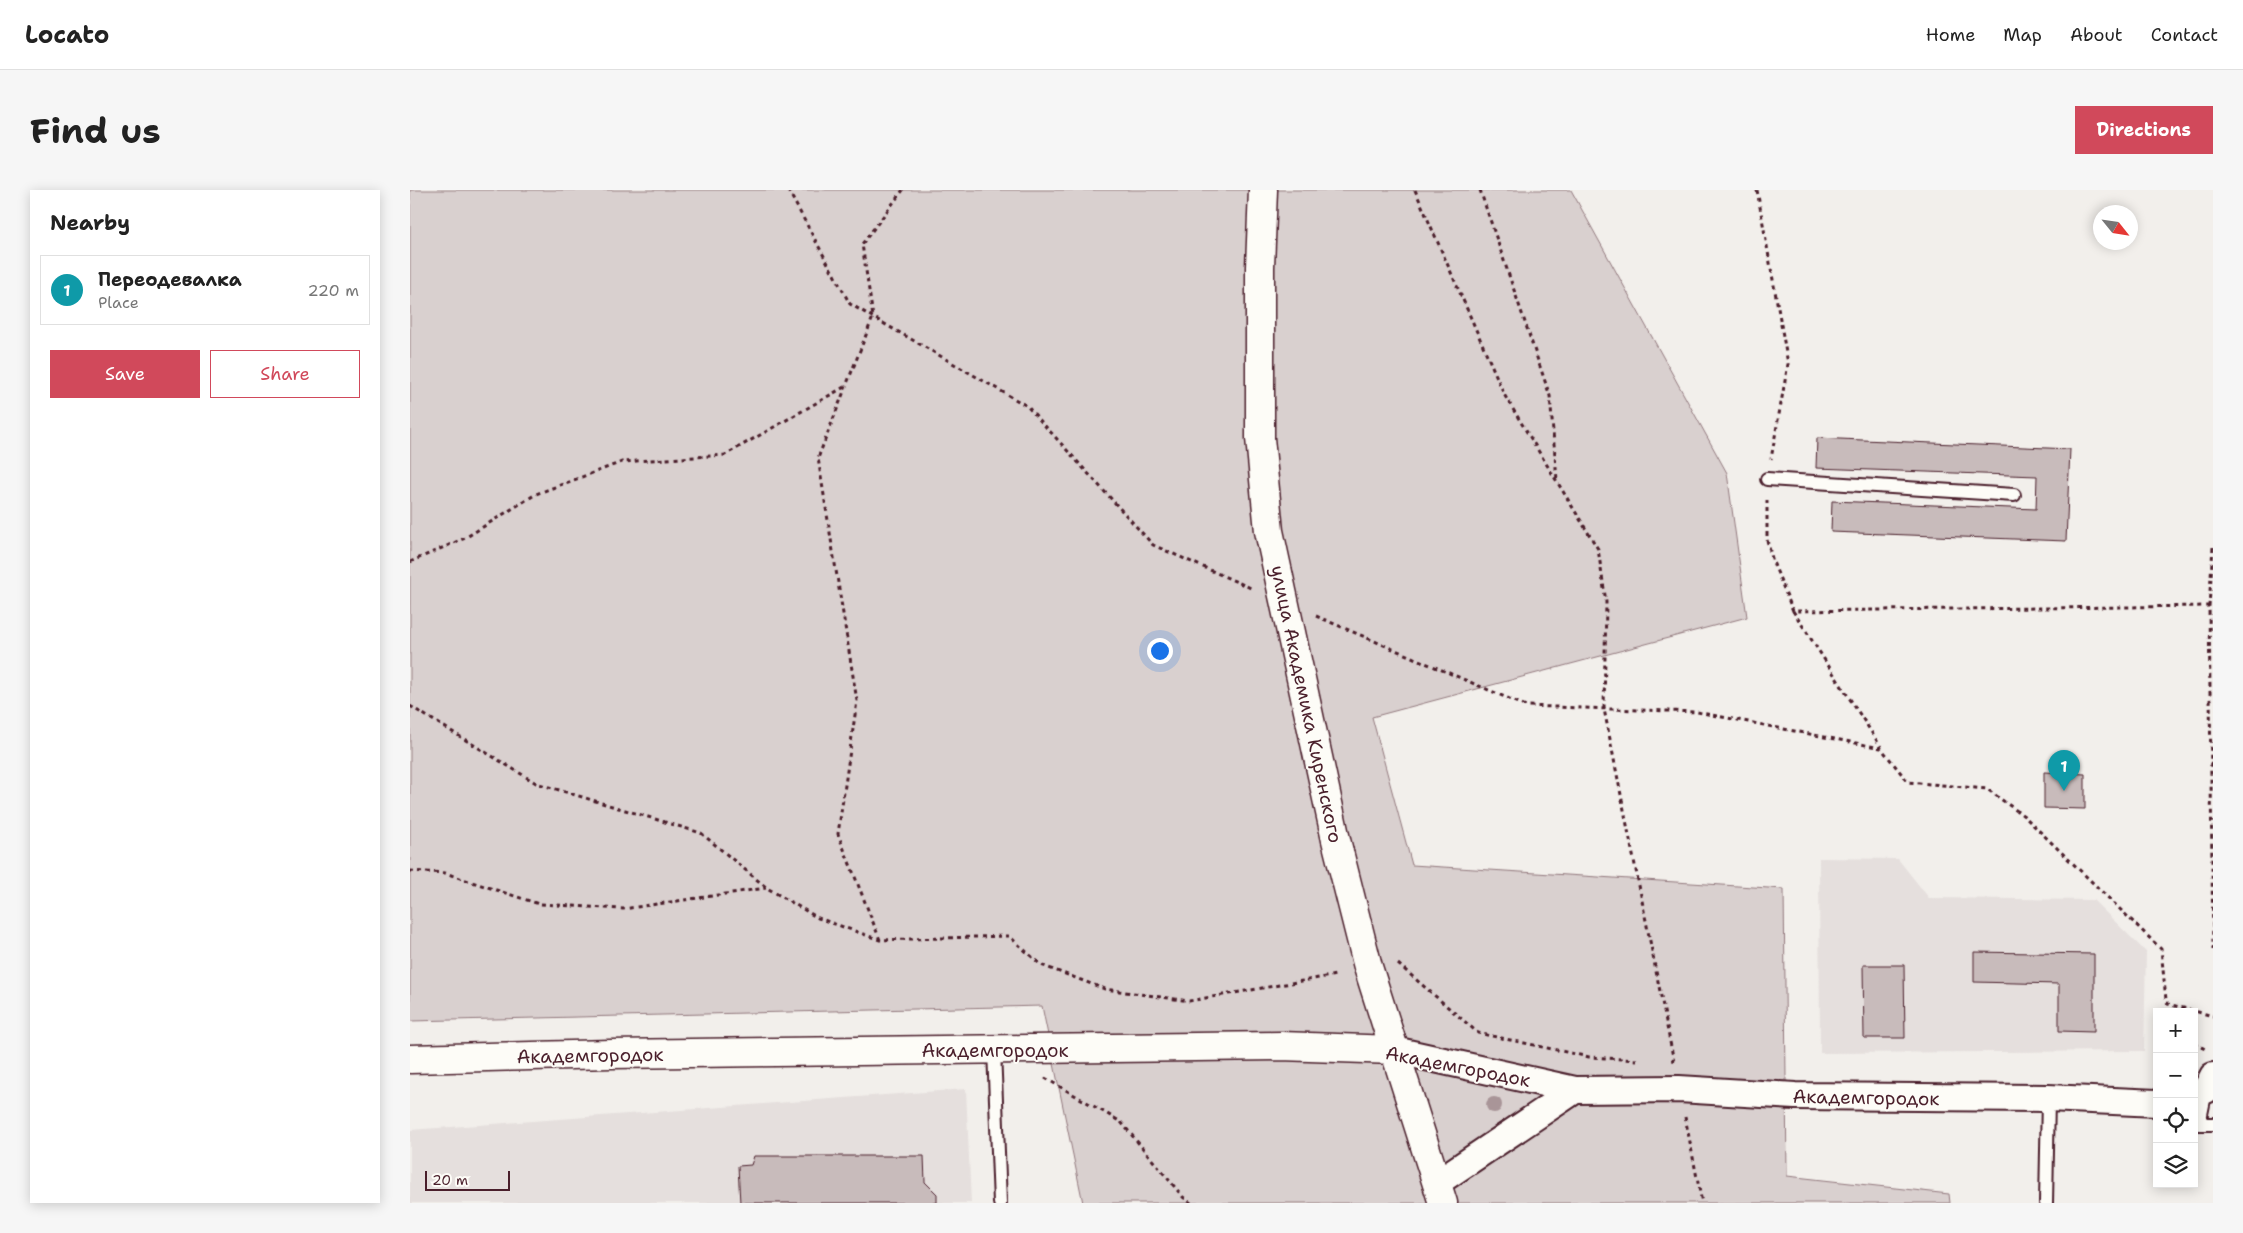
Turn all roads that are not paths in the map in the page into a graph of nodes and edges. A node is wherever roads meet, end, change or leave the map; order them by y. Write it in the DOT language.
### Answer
graph roads {
  1 [pos="1263,190"];
  2 [pos="1767,479"];
  3 [pos="2014,495"];
  4 [pos="994,1050"];
  5 [pos="1394,1050"];
  6 [pos="410,1059"];
  7 [pos="2204,1087"];
  8 [pos="1575,1090"];
  9 [pos="2048,1098"];
  10 [pos="2153,1103"];
  11 [pos="2213,1124"];
  12 [pos="1440,1193"];
  13 [pos="1000,1203"];
  14 [pos="2046,1203"];
  1 -- 5 [label="main road, улица Академика Киренского"];
  2 -- 3 [label="lane"];
  4 -- 5 [label="main road, Академгородок"];
  4 -- 6 [label="main road, Академгородок"];
  4 -- 13 [label="lane"];
  5 -- 8 [label="street, Академгородок"];
  5 -- 12 [label="main road, улица Академика Киренского"];
  7 -- 11 [label="lane"];
  8 -- 9 [label="street, Академгородок"];
  8 -- 12 [label="street, Академгородок"];
  9 -- 10 [label="street, Академгородок"];
  9 -- 14 [label="lane"];
}
